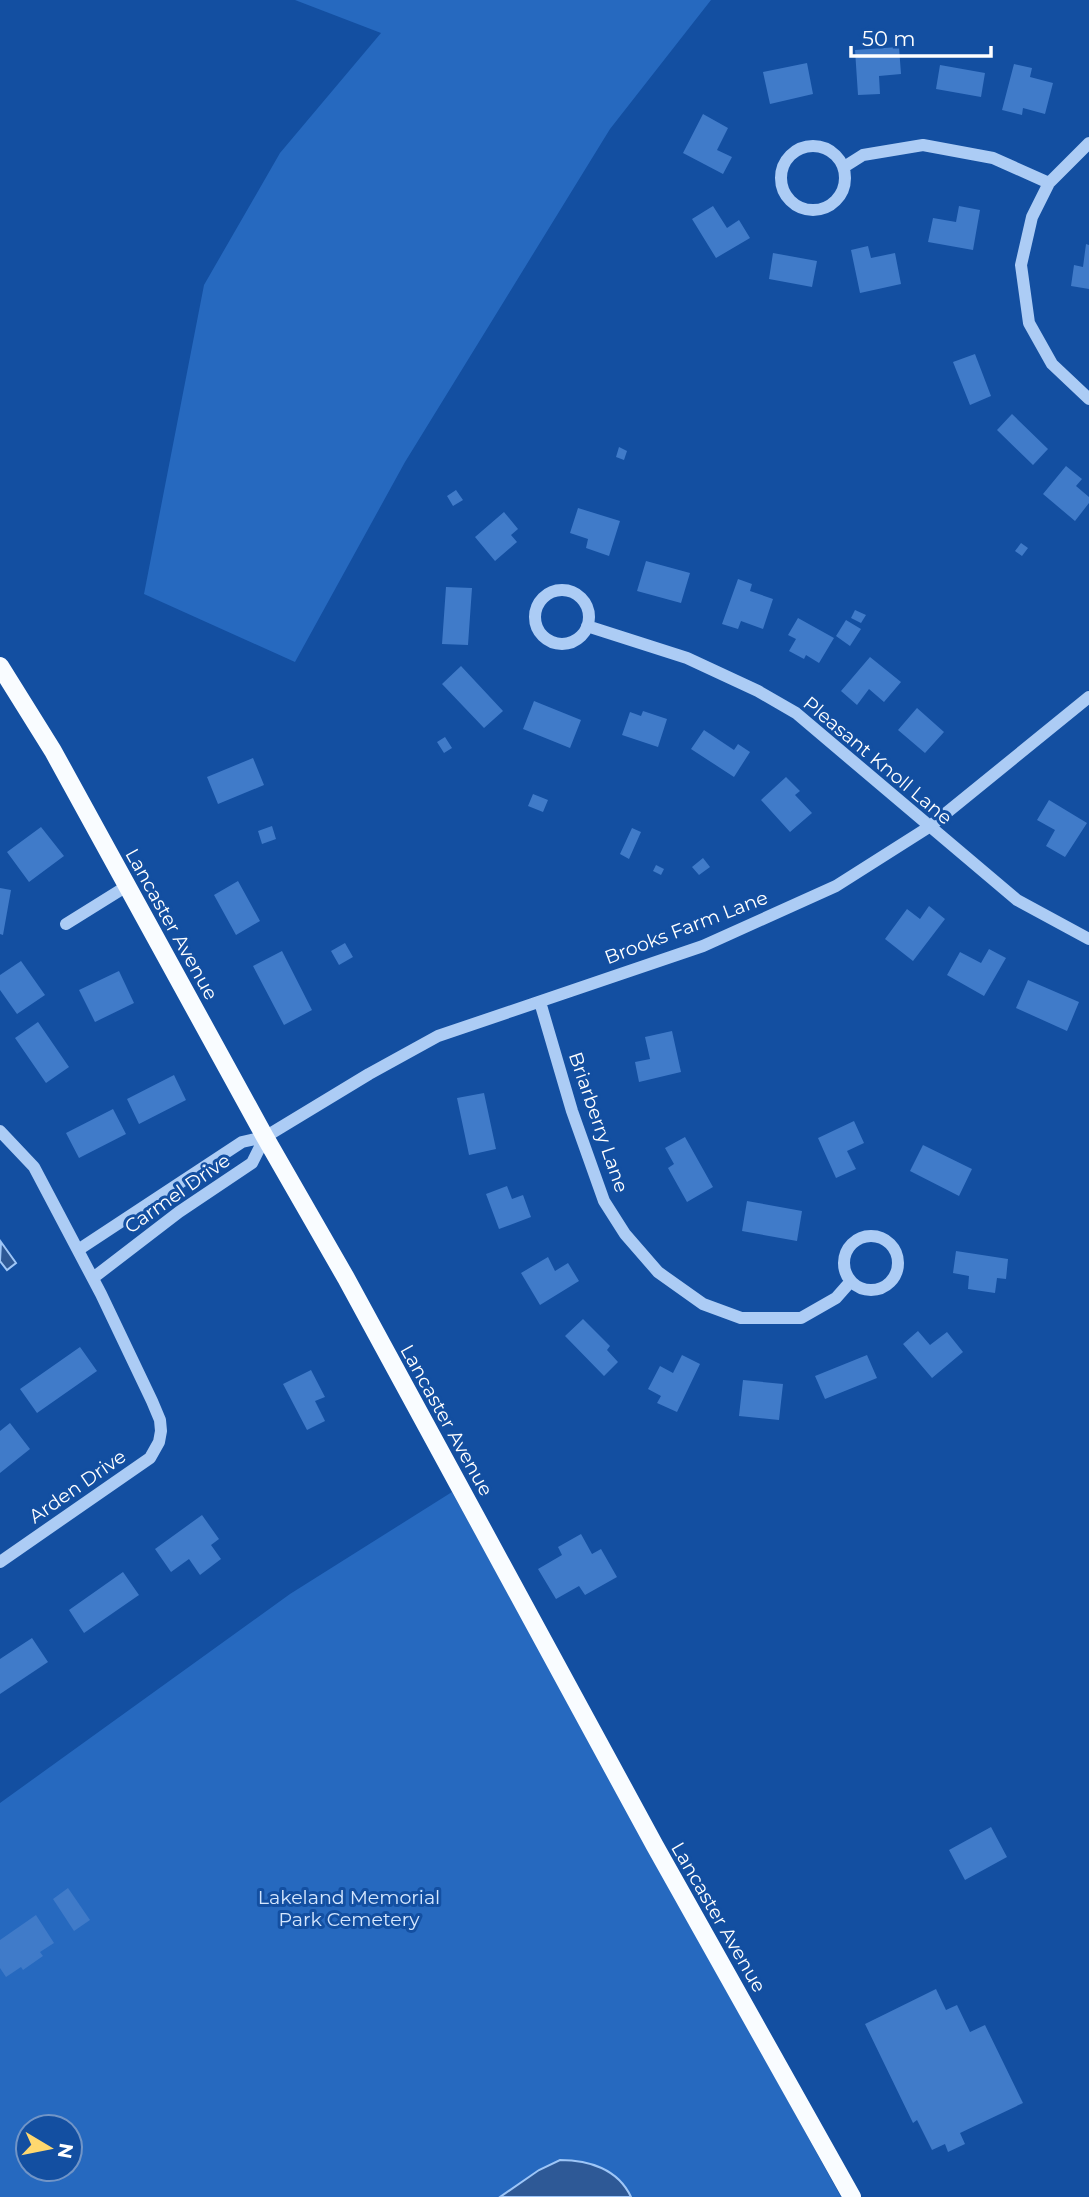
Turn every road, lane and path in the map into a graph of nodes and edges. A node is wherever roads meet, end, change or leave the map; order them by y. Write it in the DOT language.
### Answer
graph roads {
  1 [pos="1089,143"];
  2 [pos="844,167"];
  3 [pos="1049,183"];
  4 [pos="1089,399"];
  5 [pos="587,626"];
  6 [pos="0,666"];
  7 [pos="1089,697"];
  8 [pos="929,827"];
  9 [pos="127,886"];
  10 [pos="66,924"];
  11 [pos="1089,939"];
  12 [pos="540,1002"];
  13 [pos="0,1131"];
  14 [pos="265,1137"];
  15 [pos="78,1250"];
  16 [pos="93,1278"];
  17 [pos="851,1281"];
  18 [pos="0,1562"];
  19 [pos="852,2197"];
  1 -- 3 [label="street"];
  2 -- 2 [label="street"];
  2 -- 3 [label="street"];
  3 -- 4 [label="street"];
  5 -- 5 [label="street"];
  5 -- 8 [label="street, Pleasant Knoll Lane"];
  6 -- 9 [label="main road, Lancaster Avenue"];
  7 -- 8 [label="street, Brooks Farm Lane"];
  8 -- 11 [label="street, Pleasant Knoll Lane"];
  8 -- 12 [label="street, Brooks Farm Lane"];
  9 -- 10 [label="street"];
  9 -- 14 [label="main road, Lancaster Avenue"];
  12 -- 14 [label="street, Brooks Farm Lane"];
  12 -- 17 [label="street, Briarberry Lane"];
  13 -- 15 [label="street, Arden Drive"];
  14 -- 15 [label="street, Carmel Drive"];
  14 -- 16 [label="street, Carmel Drive"];
  14 -- 19 [label="main road, Lancaster Avenue"];
  15 -- 16 [label="street, Arden Drive"];
  16 -- 18 [label="street, Arden Drive"];
  17 -- 17 [label="street"];
}
